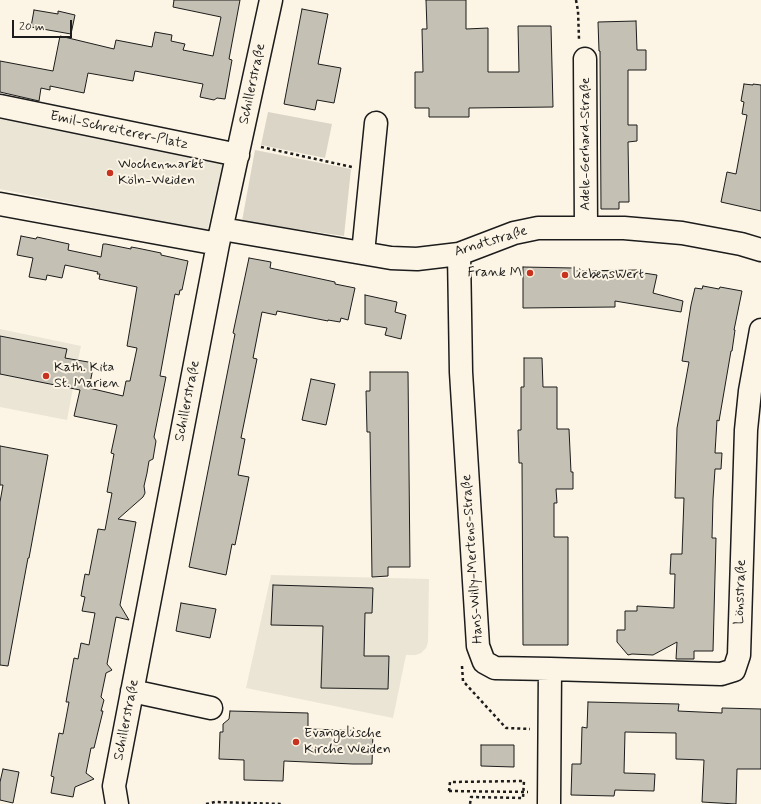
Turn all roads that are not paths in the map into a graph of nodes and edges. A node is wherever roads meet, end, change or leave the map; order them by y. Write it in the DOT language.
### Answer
graph roads {
  1 [pos="271,0"];
  2 [pos="585,59"];
  3 [pos="0,106"];
  4 [pos="376,123"];
  5 [pos="239,149"];
  6 [pos="0,204"];
  7 [pos="586,228"];
  8 [pos="220,236"];
  9 [pos="761,250"];
  10 [pos="363,253"];
  11 [pos="459,254"];
  12 [pos="761,330"];
  13 [pos="550,669"];
  14 [pos="132,691"];
  15 [pos="211,708"];
  16 [pos="549,798"];
  17 [pos="117,804"];
  1 -- 5 [label="street, Schillerstraße"];
  2 -- 7 [label="street, Adele-Gerhard-Straße"];
  3 -- 5 [label="street, Emil-Schreiterer-Platz"];
  4 -- 10 [label="street"];
  5 -- 8 [label="street, Schillerstraße"];
  6 -- 8 [label="street"];
  7 -- 9 [label="street, Arndtstraße"];
  7 -- 11 [label="street, Arndtstraße"];
  8 -- 10 [label="street, Arndtstraße"];
  8 -- 14 [label="street, Schillerstraße"];
  10 -- 11 [label="street, Arndtstraße"];
  11 -- 13 [label="street, Hans-Willy-Mertens-Straße"];
  12 -- 13 [label="street, Lönsstraße"];
  13 -- 16 [label="street"];
  14 -- 15 [label="street"];
  14 -- 17 [label="street, Schillerstraße"];
}
